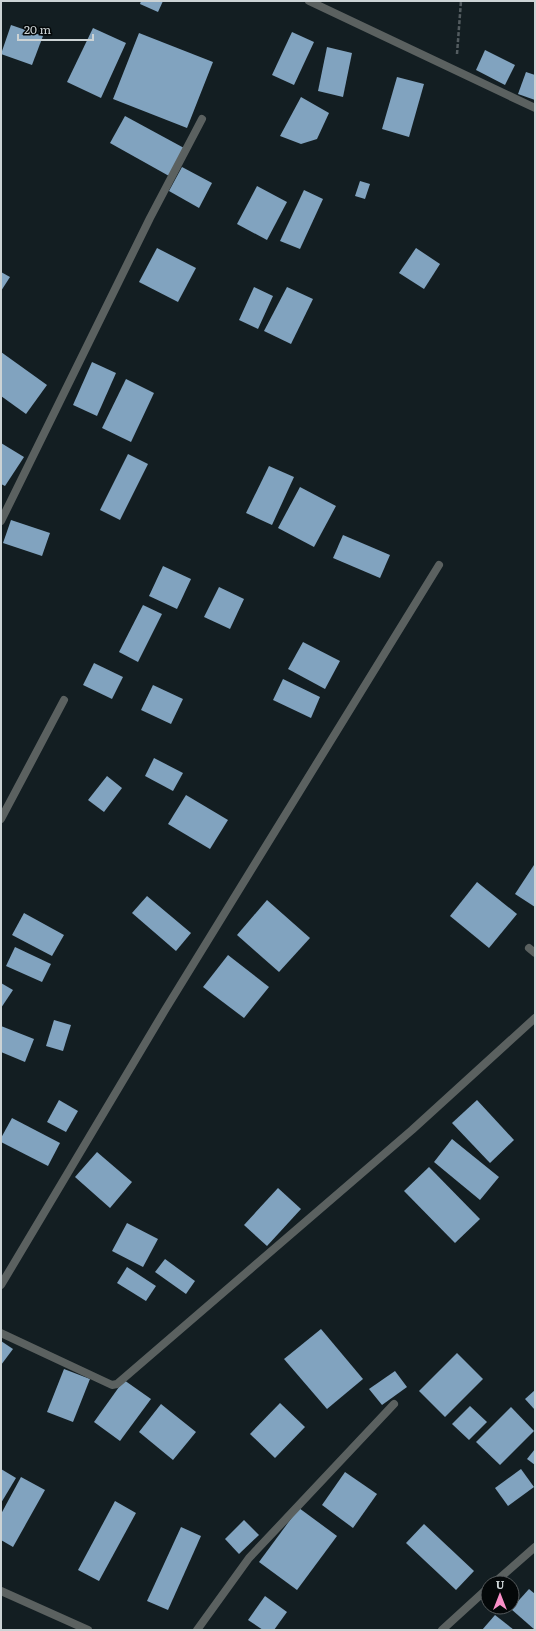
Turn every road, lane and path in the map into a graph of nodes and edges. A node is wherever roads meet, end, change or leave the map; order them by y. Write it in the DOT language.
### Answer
graph roads {
  1 [pos="309,1"];
  2 [pos="461,1"];
  3 [pos="456,72"];
  4 [pos="535,108"];
  5 [pos="202,119"];
  6 [pos="1,521"];
  7 [pos="439,566"];
  8 [pos="64,700"];
  9 [pos="1,819"];
  10 [pos="535,1018"];
  11 [pos="1,1285"];
  12 [pos="1,1333"];
  13 [pos="394,1404"];
  14 [pos="535,1547"];
  15 [pos="503,1575"];
  16 [pos="1,1591"];
  17 [pos="480,1595"];
  18 [pos="88,1630"];
  19 [pos="197,1630"];
  20 [pos="442,1630"];
  1 -- 3 [label="street"];
  2 -- 3 [label="path"];
  3 -- 4 [label="street"];
  5 -- 6 [label="street"];
  7 -- 11 [label="street"];
  8 -- 9 [label="street"];
  10 -- 12 [label="street"];
  13 -- 19 [label="street"];
  14 -- 15 [label="street"];
  16 -- 18 [label="street"];
  17 -- 20 [label="street"];
}
